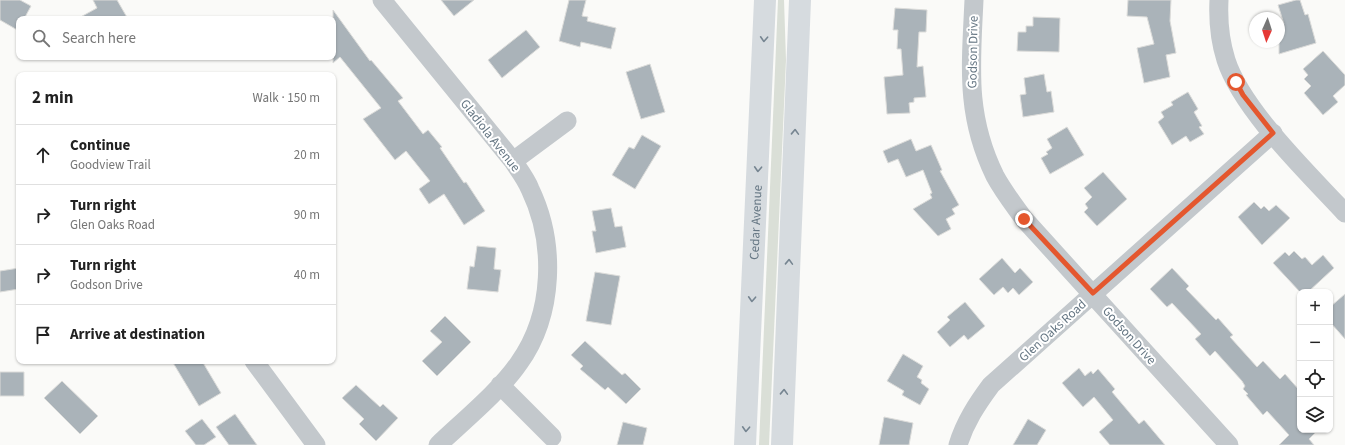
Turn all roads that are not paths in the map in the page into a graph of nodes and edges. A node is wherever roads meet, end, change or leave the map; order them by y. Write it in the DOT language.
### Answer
graph roads {
  1 [pos="382,0"];
  2 [pos="765,0"];
  3 [pos="800,0"];
  4 [pos="974,0"];
  5 [pos="1219,0"];
  6 [pos="566,121"];
  7 [pos="1273,133"];
  8 [pos="513,161"];
  9 [pos="1345,213"];
  10 [pos="1093,293"];
  11 [pos="256,364"];
  12 [pos="500,385"];
  13 [pos="552,437"];
  14 [pos="316,445"];
  15 [pos="438,445"];
  16 [pos="745,445"];
  17 [pos="782,445"];
  18 [pos="958,445"];
  19 [pos="1229,445"];
  1 -- 8 [label="street, Gladiola Avenue"];
  2 -- 16 [label="main road, Cedar Avenue, one-way"];
  17 -- 3 [label="main road, one-way"];
  4 -- 10 [label="street, Godson Drive"];
  5 -- 7 [label="street"];
  6 -- 8 [label="street"];
  7 -- 9 [label="street"];
  7 -- 10 [label="street, Glen Oaks Road"];
  8 -- 12 [label="street, Gladiola Avenue"];
  10 -- 18 [label="street, Glen Oaks Road"];
  10 -- 19 [label="street, Godson Drive"];
  11 -- 14 [label="street"];
  12 -- 13 [label="street"];
  12 -- 15 [label="street, Gladiola Avenue"];
}
